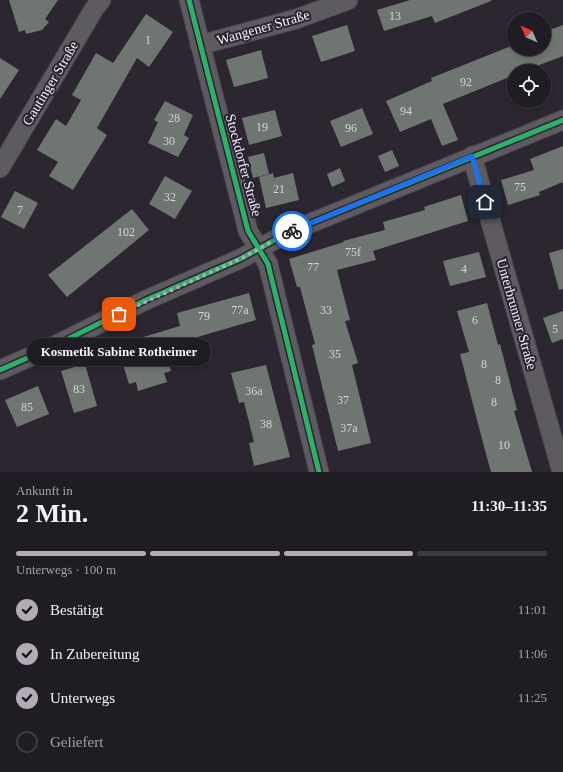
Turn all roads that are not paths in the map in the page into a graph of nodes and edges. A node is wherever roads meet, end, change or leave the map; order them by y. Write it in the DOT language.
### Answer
graph roads {
  1 [pos="101,0"];
  2 [pos="189,0"];
  3 [pos="348,0"];
  4 [pos="200,45"];
  5 [pos="563,120"];
  6 [pos="472,156"];
  7 [pos="0,168"];
  8 [pos="258,248"];
  9 [pos="0,370"];
  10 [pos="318,472"];
  11 [pos="562,472"];
  1 -- 7 [label="street, Gautinger Straße"];
  2 -- 4 [label="street, Stockdorfer Straße"];
  3 -- 4 [label="street, Wangener Straße"];
  4 -- 8 [label="street, Stockdorfer Straße"];
  5 -- 6 [label="street"];
  6 -- 8 [label="street"];
  6 -- 11 [label="street, Unterbrunner Straße"];
  8 -- 9 [label="street"];
  8 -- 10 [label="street, Stockdorfer Straße"];
}
